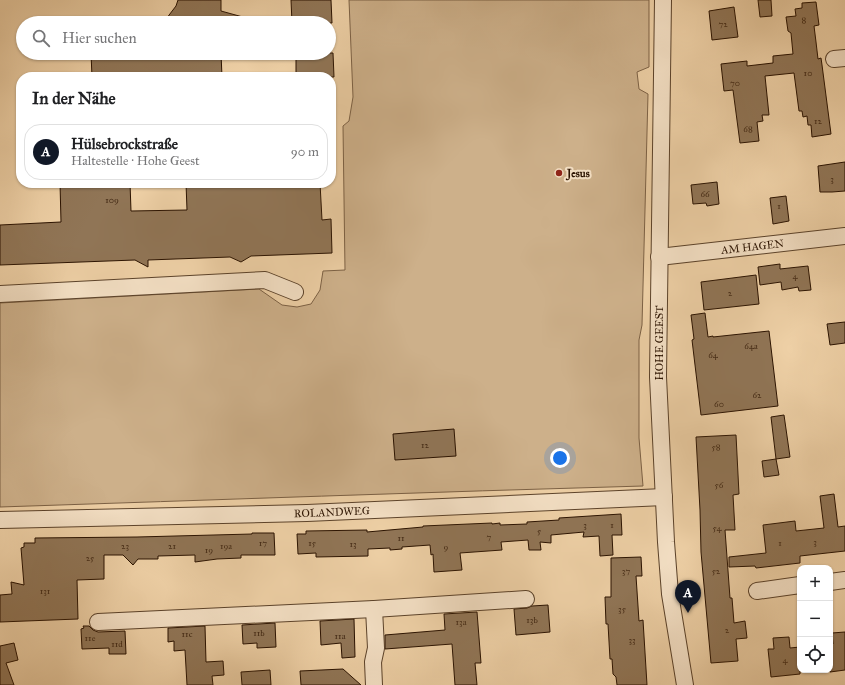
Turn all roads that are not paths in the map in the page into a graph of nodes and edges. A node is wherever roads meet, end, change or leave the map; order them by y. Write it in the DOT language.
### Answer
graph roads {
  1 [pos="662,0"];
  2 [pos="845,236"];
  3 [pos="659,257"];
  4 [pos="295,292"];
  5 [pos="0,294"];
  6 [pos="664,497"];
  7 [pos="0,520"];
  8 [pos="845,580"];
  9 [pos="833,582"];
  10 [pos="797,585"];
  11 [pos="756,591"];
  12 [pos="526,599"];
  13 [pos="374,609"];
  14 [pos="98,622"];
  15 [pos="374,685"];
  16 [pos="685,685"];
  1 -- 3 [label="street, HOHE GEEST"];
  2 -- 3 [label="street, AM HAGEN"];
  3 -- 6 [label="street, HOHE GEEST"];
  4 -- 5 [label="street"];
  6 -- 7 [label="street, ROLANDWEG"];
  6 -- 16 [label="street, HOHE GEEST"];
  8 -- 9 [label="street"];
  10 -- 11 [label="street"];
  12 -- 13 [label="street"];
  13 -- 14 [label="street"];
  13 -- 15 [label="street"];
}
